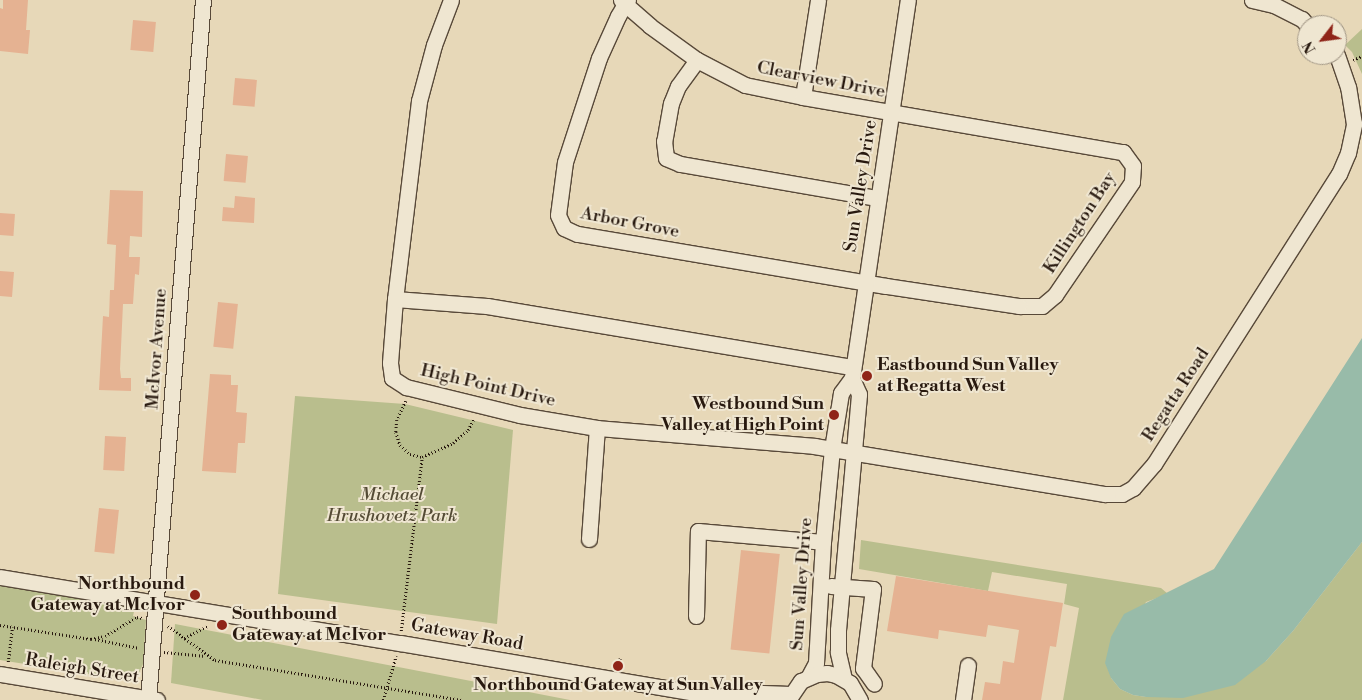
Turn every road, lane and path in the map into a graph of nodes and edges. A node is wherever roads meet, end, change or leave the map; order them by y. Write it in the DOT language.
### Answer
graph roads {
  1 [pos="203,0"];
  2 [pos="451,0"];
  3 [pos="818,0"];
  4 [pos="908,0"];
  5 [pos="1252,0"];
  6 [pos="625,1"];
  7 [pos="1297,18"];
  8 [pos="697,60"];
  9 [pos="1340,65"];
  10 [pos="803,98"];
  11 [pos="891,113"];
  12 [pos="877,198"];
  13 [pos="865,282"];
  14 [pos="395,299"];
  15 [pos="853,372"];
  16 [pos="410,388"];
  17 [pos="477,404"];
  18 [pos="597,428"];
  19 [pos="843,450"];
  20 [pos="422,456"];
  21 [pos="589,540"];
  22 [pos="823,542"];
  23 [pos="0,577"];
  24 [pos="820,586"];
  25 [pos="841,587"];
  26 [pos="156,604"];
  27 [pos="696,616"];
  28 [pos="155,619"];
  29 [pos="796,620"];
  30 [pos="806,620"];
  31 [pos="212,624"];
  32 [pos="0,625"];
  33 [pos="12,627"];
  34 [pos="184,638"];
  35 [pos="400,643"];
  36 [pos="620,658"];
  37 [pos="968,665"];
  38 [pos="618,666"];
  39 [pos="3,675"];
  40 [pos="809,676"];
  41 [pos="844,679"];
  42 [pos="874,684"];
  43 [pos="386,688"];
  44 [pos="789,697"];
  45 [pos="721,699"];
  46 [pos="151,700"];
  47 [pos="383,700"];
  48 [pos="462,700"];
  49 [pos="860,700"];
  50 [pos="963,700"];
  1 -- 26 [label="street, McIvor Avenue"];
  2 -- 14 [label="street, High Point Drive"];
  3 -- 10 [label="street"];
  4 -- 11 [label="street, Sun Valley Drive"];
  5 -- 7 [label="street"];
  6 -- 8 [label="street, Clearview Drive"];
  6 -- 13 [label="street, Arbor Grove"];
  8 -- 10 [label="street, Clearview Drive"];
  8 -- 12 [label="street"];
  9 -- 19 [label="street, Regatta Road"];
  10 -- 11 [label="street, Clearview Drive"];
  11 -- 12 [label="street, Sun Valley Drive"];
  11 -- 13 [label="street, Killington Bay"];
  12 -- 13 [label="street, Sun Valley Drive"];
  13 -- 15 [label="street, Sun Valley Drive"];
  14 -- 15 [label="street"];
  14 -- 16 [label="street, High Point Drive"];
  15 -- 19 [label="street, Sun Valley Drive"];
  15 -- 19 [label="street, Sun Valley Drive"];
  16 -- 17 [label="street, High Point Drive"];
  16 -- 20 [label="path"];
  17 -- 18 [label="street, High Point Drive"];
  17 -- 20 [label="path"];
  18 -- 19 [label="street, High Point Drive"];
  18 -- 21 [label="street"];
  19 -- 22 [label="street, Sun Valley Drive"];
  19 -- 25 [label="street, Sun Valley Drive"];
  20 -- 35 [label="path"];
  22 -- 24 [label="street, Sun Valley Drive"];
  22 -- 27 [label="street"];
  23 -- 26 [label="street, Gateway Road"];
  24 -- 25 [label="street"];
  24 -- 40 [label="street, Sun Valley Drive"];
  25 -- 41 [label="street, Sun Valley Drive"];
  25 -- 42 [label="street"];
  26 -- 28 [label="street, McIvor Avenue"];
  26 -- 35 [label="street, Gateway Road"];
  28 -- 33 [label="path"];
  28 -- 34 [label="path"];
  28 -- 46 [label="street, McIvor Avenue"];
  29 -- 30 [label="path"];
  31 -- 34 [label="path"];
  32 -- 33 [label="path"];
  33 -- 39 [label="path"];
  34 -- 43 [label="path"];
  35 -- 43 [label="path"];
  35 -- 45 [label="street, Gateway Road"];
  36 -- 38 [label="path"];
  37 -- 50 [label="street"];
  39 -- 46 [label="street, Raleigh Street"];
  40 -- 41 [label="street"];
  40 -- 44 [label="street, Gateway Road"];
  41 -- 49 [label="street"];
  43 -- 47 [label="path"];
  43 -- 48 [label="path"];
  44 -- 45 [label="street, Gateway Road"];
}
